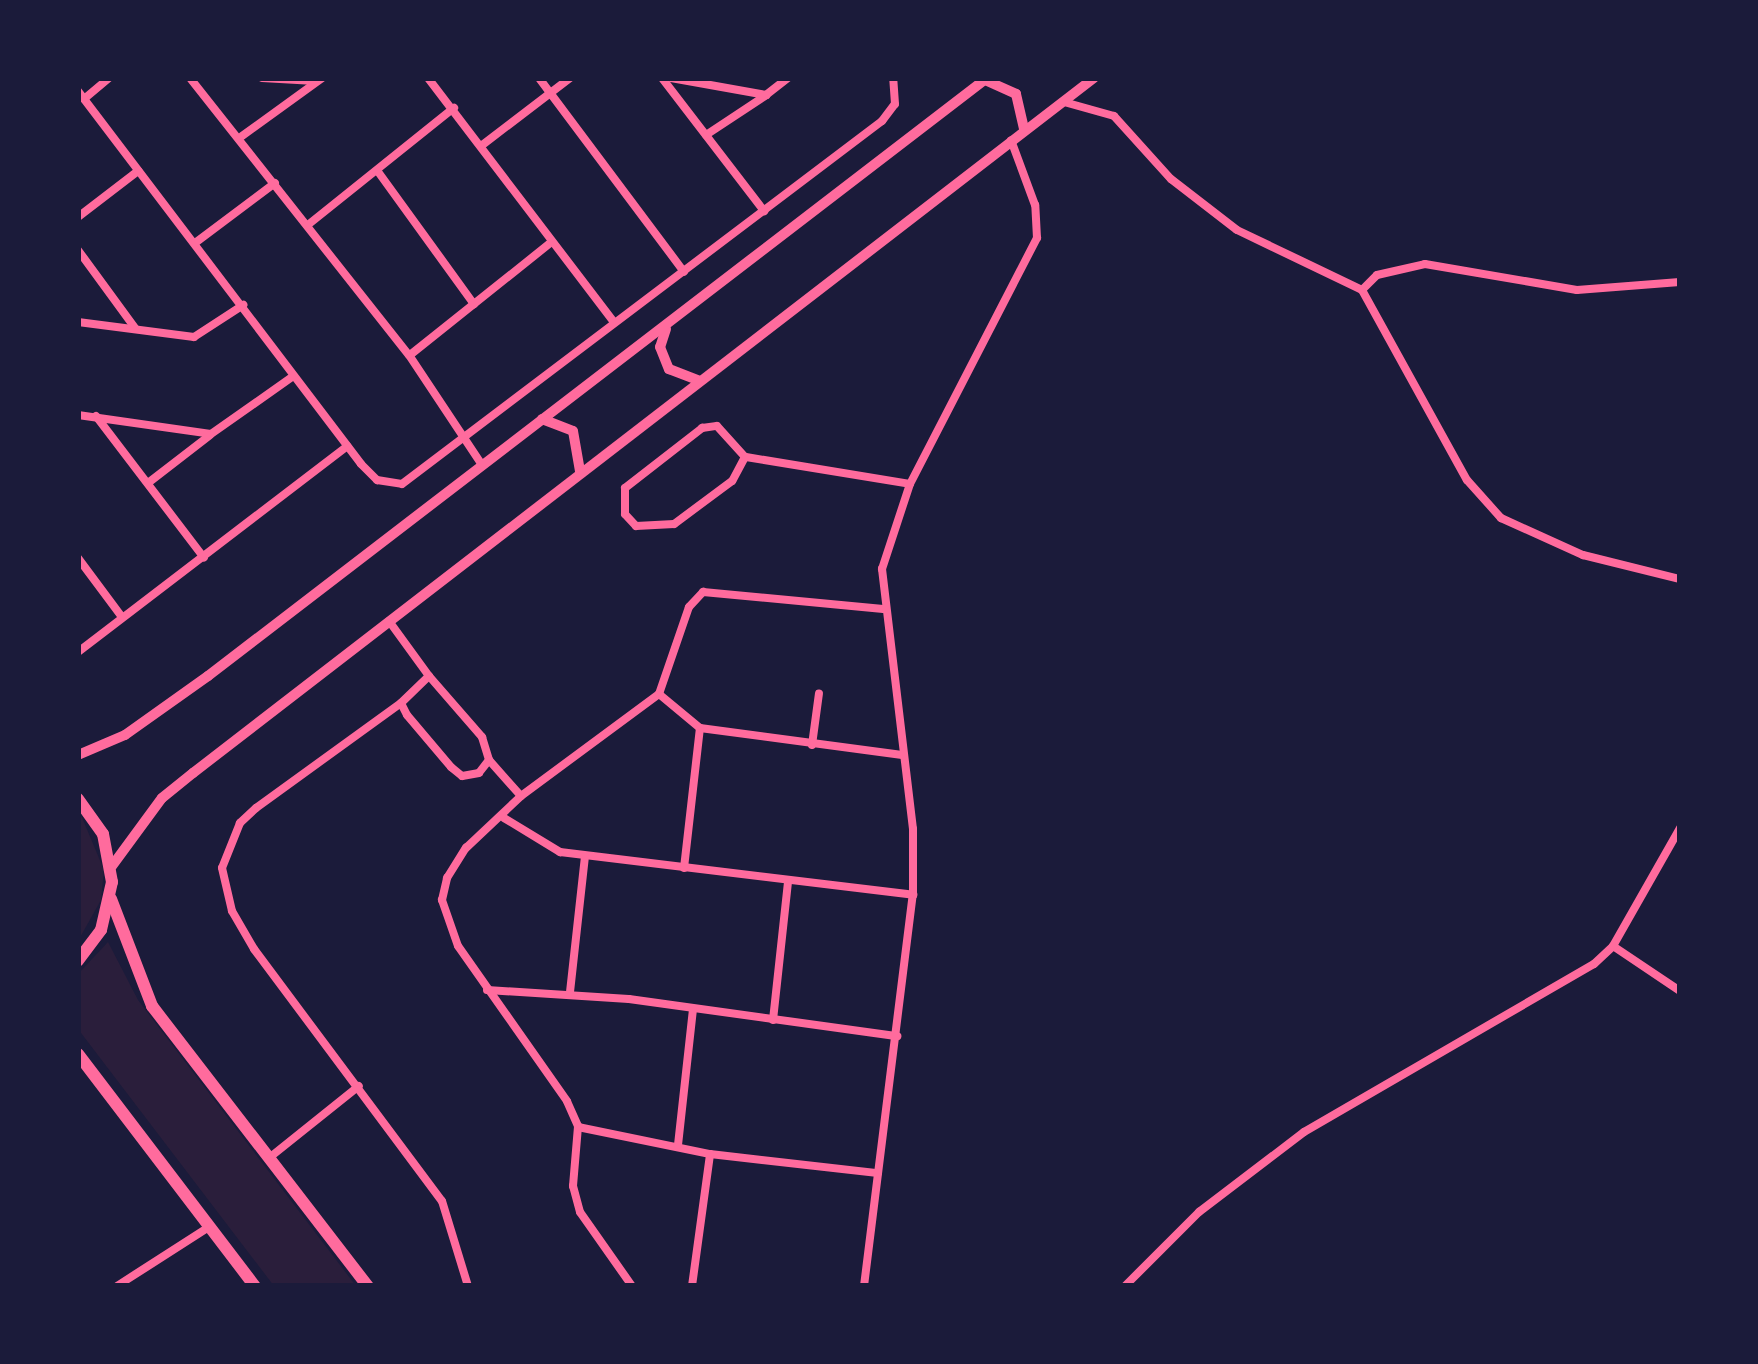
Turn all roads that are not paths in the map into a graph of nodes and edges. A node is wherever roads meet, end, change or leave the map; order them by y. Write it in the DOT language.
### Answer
graph roads {
  1 [pos="109,78"];
  2 [pos="190,78"];
  3 [pos="262,78"];
  4 [pos="428,78"];
  5 [pos="539,78"];
  6 [pos="570,78"];
  7 [pos="666,78"];
  8 [pos="788,78"];
  9 [pos="893,78"];
  10 [pos="1094,78"];
  11 [pos="986,79"];
  12 [pos="319,80"];
  13 [pos="549,94"];
  14 [pos="81,95"];
  15 [pos="766,95"];
  16 [pos="1062,102"];
  17 [pos="454,108"];
  18 [pos="1024,130"];
  19 [pos="706,135"];
  20 [pos="242,136"];
  21 [pos="1011,140"];
  22 [pos="481,146"];
  23 [pos="138,171"];
  24 [pos="380,172"];
  25 [pos="275,183"];
  26 [pos="764,211"];
  27 [pos="78,217"];
  28 [pos="310,224"];
  29 [pos="194,243"];
  30 [pos="549,244"];
  31 [pos="78,250"];
  32 [pos="87,264"];
  33 [pos="78,271"];
  34 [pos="684,272"];
  35 [pos="1680,281"];
  36 [pos="1362,290"];
  37 [pos="474,304"];
  38 [pos="243,305"];
  39 [pos="78,322"];
  40 [pos="614,322"];
  41 [pos="667,326"];
  42 [pos="136,330"];
  43 [pos="410,355"];
  44 [pos="292,377"];
  45 [pos="700,381"];
  46 [pos="78,415"];
  47 [pos="96,416"];
  48 [pos="542,419"];
  49 [pos="211,434"];
  50 [pos="463,440"];
  51 [pos="347,446"];
  52 [pos="745,457"];
  53 [pos="482,465"];
  54 [pos="578,474"];
  55 [pos="148,483"];
  56 [pos="910,484"];
  57 [pos="78,558"];
  58 [pos="204,558"];
  59 [pos="1680,579"];
  60 [pos="883,609"];
  61 [pos="122,617"];
  62 [pos="389,621"];
  63 [pos="78,652"];
  64 [pos="429,676"];
  65 [pos="659,694"];
  66 [pos="819,694"];
  67 [pos="401,703"];
  68 [pos="700,728"];
  69 [pos="812,745"];
  70 [pos="78,755"];
  71 [pos="902,755"];
  72 [pos="489,760"];
  73 [pos="520,796"];
  74 [pos="78,799"];
  75 [pos="504,818"];
  76 [pos="1680,827"];
  77 [pos="585,856"];
  78 [pos="112,866"];
  79 [pos="684,868"];
  80 [pos="788,882"];
  81 [pos="913,895"];
  82 [pos="111,898"];
  83 [pos="1613,946"];
  84 [pos="78,961"];
  85 [pos="486,991"];
  86 [pos="1680,991"];
  87 [pos="570,993"];
  88 [pos="693,1009"];
  89 [pos="773,1020"];
  90 [pos="897,1036"];
  91 [pos="78,1054"];
  92 [pos="359,1086"];
  93 [pos="578,1126"];
  94 [pos="678,1145"];
  95 [pos="710,1154"];
  96 [pos="269,1158"];
  97 [pos="878,1173"];
  98 [pos="210,1226"];
  99 [pos="117,1286"];
  100 [pos="255,1286"];
  101 [pos="368,1286"];
  102 [pos="468,1286"];
  103 [pos="632,1286"];
  104 [pos="692,1286"];
  105 [pos="864,1286"];
  106 [pos="1125,1286"];
  1 -- 14 [label="street"];
  2 -- 20 [label="street"];
  3 -- 12 [label="street"];
  4 -- 17 [label="street"];
  5 -- 13 [label="street"];
  6 -- 13 [label="street"];
  7 -- 15 [label="street"];
  7 -- 19 [label="street"];
  8 -- 15 [label="street"];
  9 -- 26 [label="street"];
  10 -- 16 [label="street"];
  11 -- 18 [label="street"];
  11 -- 41 [label="street"];
  12 -- 20 [label="street"];
  13 -- 22 [label="street"];
  13 -- 34 [label="street"];
  14 -- 23 [label="street"];
  15 -- 19 [label="street"];
  16 -- 18 [label="street"];
  16 -- 36 [label="street"];
  17 -- 22 [label="street"];
  17 -- 24 [label="street"];
  18 -- 21 [label="street"];
  19 -- 26 [label="street"];
  20 -- 25 [label="street"];
  21 -- 45 [label="street"];
  21 -- 56 [label="street"];
  22 -- 30 [label="street"];
  23 -- 27 [label="street"];
  23 -- 29 [label="street"];
  24 -- 28 [label="street"];
  24 -- 37 [label="street"];
  25 -- 28 [label="street"];
  25 -- 29 [label="street"];
  26 -- 34 [label="street"];
  28 -- 43 [label="street"];
  29 -- 38 [label="street"];
  30 -- 37 [label="street"];
  30 -- 40 [label="street"];
  31 -- 32 [label="street"];
  32 -- 33 [label="street"];
  32 -- 42 [label="street"];
  34 -- 40 [label="street"];
  35 -- 36 [label="street"];
  36 -- 59 [label="street"];
  37 -- 43 [label="street"];
  38 -- 42 [label="street"];
  38 -- 44 [label="street"];
  39 -- 42 [label="street"];
  40 -- 50 [label="street"];
  41 -- 45 [label="street"];
  41 -- 48 [label="street"];
  43 -- 50 [label="street"];
  44 -- 49 [label="street"];
  44 -- 51 [label="street"];
  45 -- 54 [label="street"];
  46 -- 47 [label="street"];
  47 -- 49 [label="street"];
  47 -- 55 [label="street"];
  48 -- 53 [label="street"];
  48 -- 54 [label="street"];
  49 -- 55 [label="street"];
  50 -- 51 [label="street"];
  50 -- 53 [label="street"];
  51 -- 58 [label="street"];
  52 -- 52 [label="street"];
  52 -- 56 [label="street"];
  53 -- 70 [label="street"];
  54 -- 62 [label="street"];
  55 -- 58 [label="street"];
  56 -- 60 [label="street"];
  57 -- 61 [label="street"];
  58 -- 61 [label="street"];
  60 -- 65 [label="street"];
  60 -- 71 [label="street"];
  61 -- 63 [label="street"];
  62 -- 64 [label="street"];
  62 -- 78 [label="street"];
  64 -- 67 [label="street"];
  64 -- 72 [label="street"];
  65 -- 68 [label="street"];
  65 -- 73 [label="street"];
  66 -- 69 [label="street"];
  67 -- 72 [label="street"];
  67 -- 92 [label="street"];
  68 -- 69 [label="street"];
  68 -- 79 [label="street"];
  69 -- 71 [label="street"];
  71 -- 81 [label="street"];
  72 -- 73 [label="street"];
  73 -- 75 [label="street"];
  74 -- 78 [label="main road"];
  75 -- 77 [label="street"];
  75 -- 85 [label="street"];
  76 -- 83 [label="street"];
  77 -- 79 [label="street"];
  77 -- 87 [label="street"];
  78 -- 82 [label="main road"];
  79 -- 80 [label="street"];
  80 -- 81 [label="street"];
  80 -- 89 [label="street"];
  81 -- 90 [label="street"];
  82 -- 84 [label="main road"];
  82 -- 96 [label="main road"];
  83 -- 86 [label="street"];
  83 -- 106 [label="street"];
  85 -- 87 [label="street"];
  85 -- 93 [label="street"];
  87 -- 88 [label="street"];
  88 -- 89 [label="street"];
  88 -- 94 [label="street"];
  89 -- 90 [label="street"];
  90 -- 97 [label="street"];
  91 -- 98 [label="main road"];
  92 -- 96 [label="street"];
  92 -- 102 [label="street"];
  93 -- 94 [label="street"];
  93 -- 103 [label="street"];
  94 -- 95 [label="street"];
  95 -- 97 [label="street"];
  95 -- 104 [label="street"];
  96 -- 101 [label="main road"];
  97 -- 105 [label="street"];
  98 -- 99 [label="street"];
  98 -- 100 [label="main road"];
}
